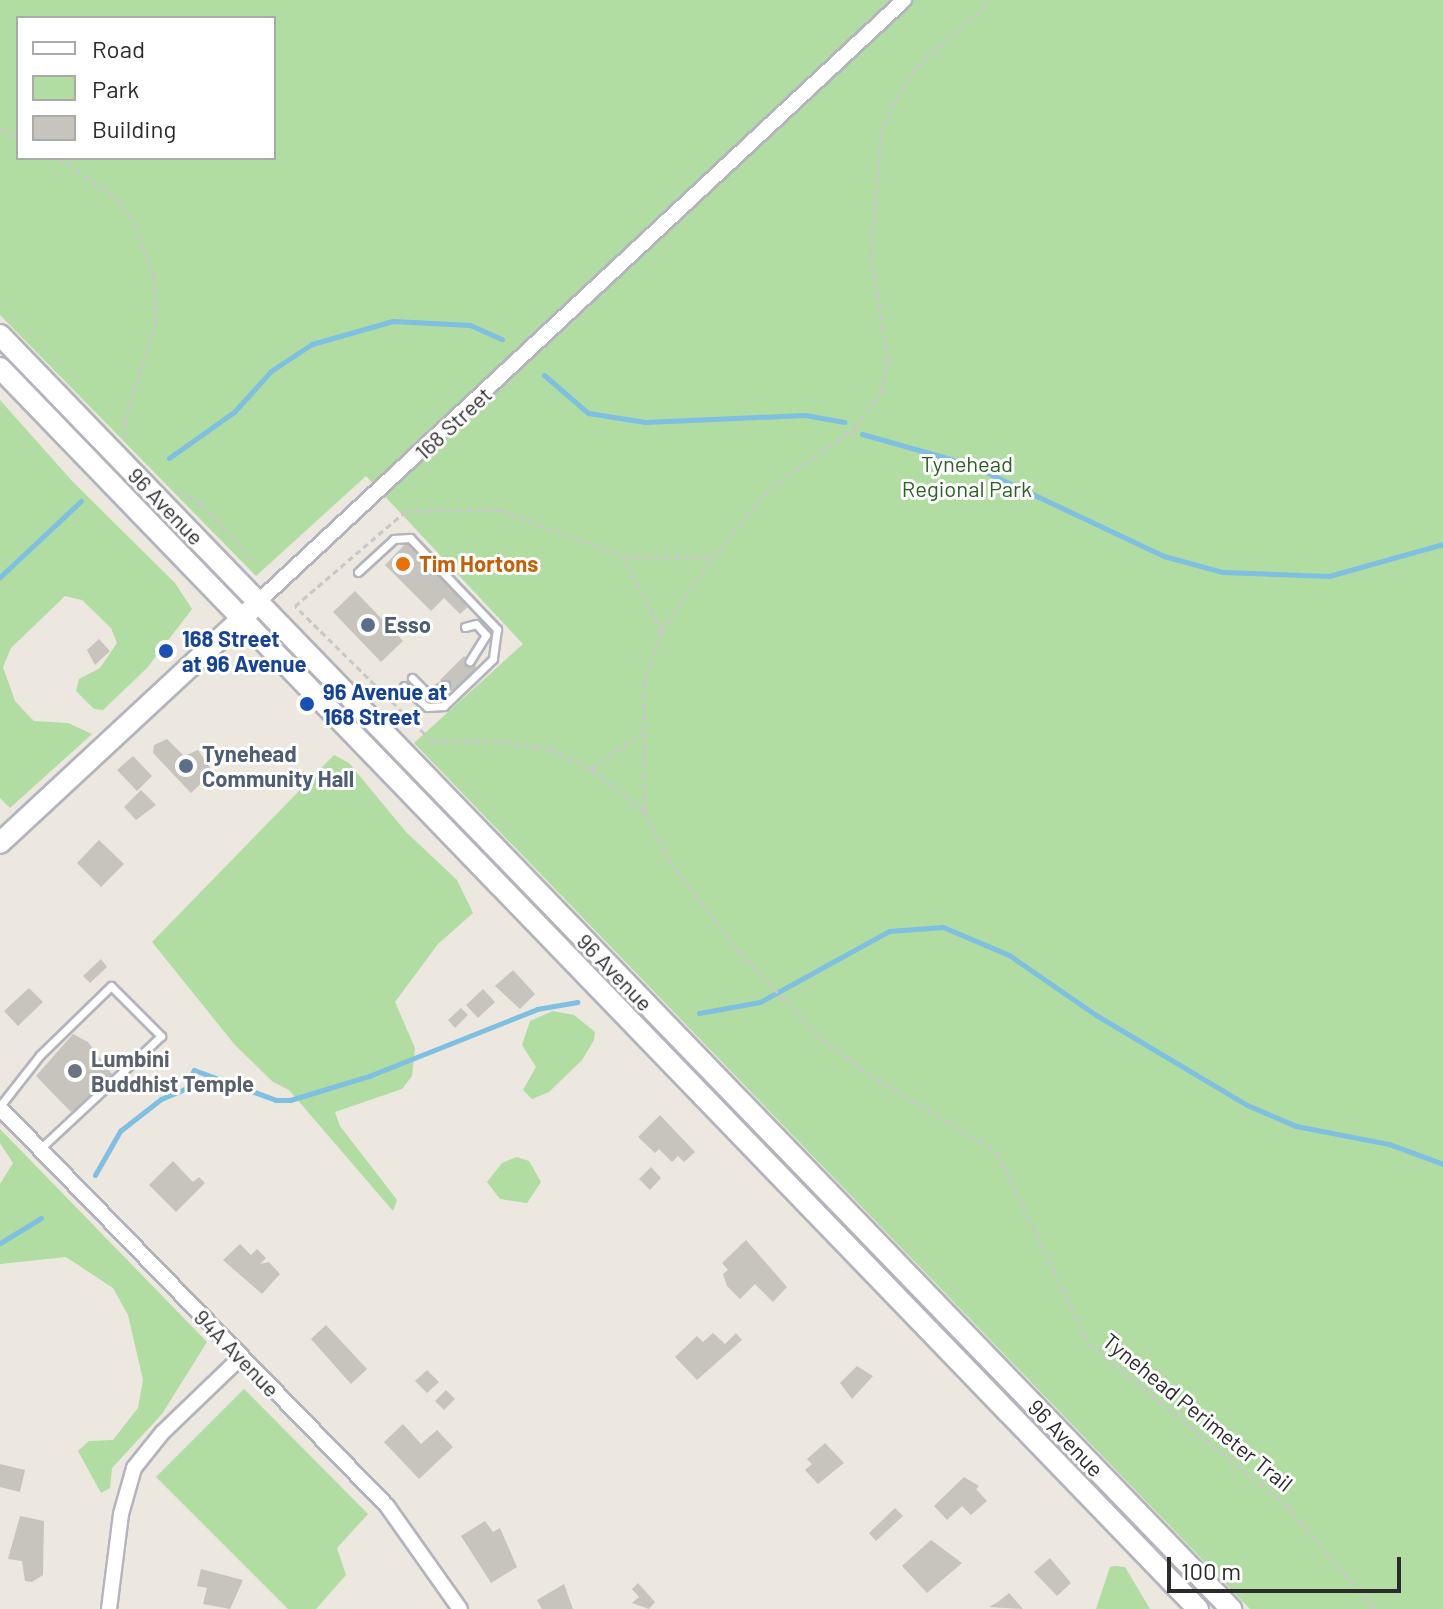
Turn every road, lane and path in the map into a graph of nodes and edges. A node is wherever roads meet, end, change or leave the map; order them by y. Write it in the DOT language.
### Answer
graph roads {
  1 [pos="904,0"];
  2 [pos="992,0"];
  3 [pos="64,160"];
  4 [pos="0,335"];
  5 [pos="0,368"];
  6 [pos="126,440"];
  7 [pos="172,488"];
  8 [pos="623,556"];
  9 [pos="713,557"];
  10 [pos="253,561"];
  11 [pos="358,572"];
  12 [pos="258,602"];
  13 [pos="242,619"];
  14 [pos="465,627"];
  15 [pos="661,631"];
  16 [pos="470,661"];
  17 [pos="412,678"];
  18 [pos="445,685"];
  19 [pos="404,686"];
  20 [pos="643,733"];
  21 [pos="591,769"];
  22 [pos="644,811"];
  23 [pos="0,843"];
  24 [pos="0,1107"];
  25 [pos="40,1149"];
  26 [pos="241,1357"];
  27 [pos="109,1609"];
  28 [pos="460,1609"];
  29 [pos="1198,1609"];
  30 [pos="1231,1609"];
  31 [pos="1375,1609"];
  1 -- 12 [label="street, 168 Street"];
  2 -- 9 [label="path, Tynehead Perimeter Trail"];
  3 -- 6 [label="path"];
  4 -- 12 [label="main road, 96 Avenue"];
  5 -- 13 [label="main road, 96 Avenue"];
  7 -- 10 [label="path"];
  8 -- 9 [label="path, Tynehead Perimeter Trail"];
  8 -- 15 [label="path"];
  8 -- 21 [label="path, Tynehead Perimeter Trail"];
  9 -- 15 [label="path, Tynehead Perimeter Trail"];
  11 -- 19 [label="lane"];
  12 -- 13 [label="main road, 168 Street"];
  12 -- 30 [label="main road, 96 Avenue"];
  13 -- 23 [label="main road, 168 Street"];
  13 -- 29 [label="main road, 96 Avenue"];
  14 -- 16 [label="lane"];
  15 -- 20 [label="path, Tynehead Perimeter Trail"];
  17 -- 18 [label="lane"];
  20 -- 21 [label="path"];
  20 -- 22 [label="path, Tynehead Perimeter Trail"];
  21 -- 22 [label="path, Tynehead Perimeter Trail"];
  22 -- 31 [label="path, Tynehead Perimeter Trail"];
  24 -- 25 [label="street, 94A Avenue"];
  24 -- 25 [label="lane"];
  25 -- 26 [label="street, 94A Avenue"];
  26 -- 27 [label="street"];
  26 -- 28 [label="street, 94A Avenue"];
}
